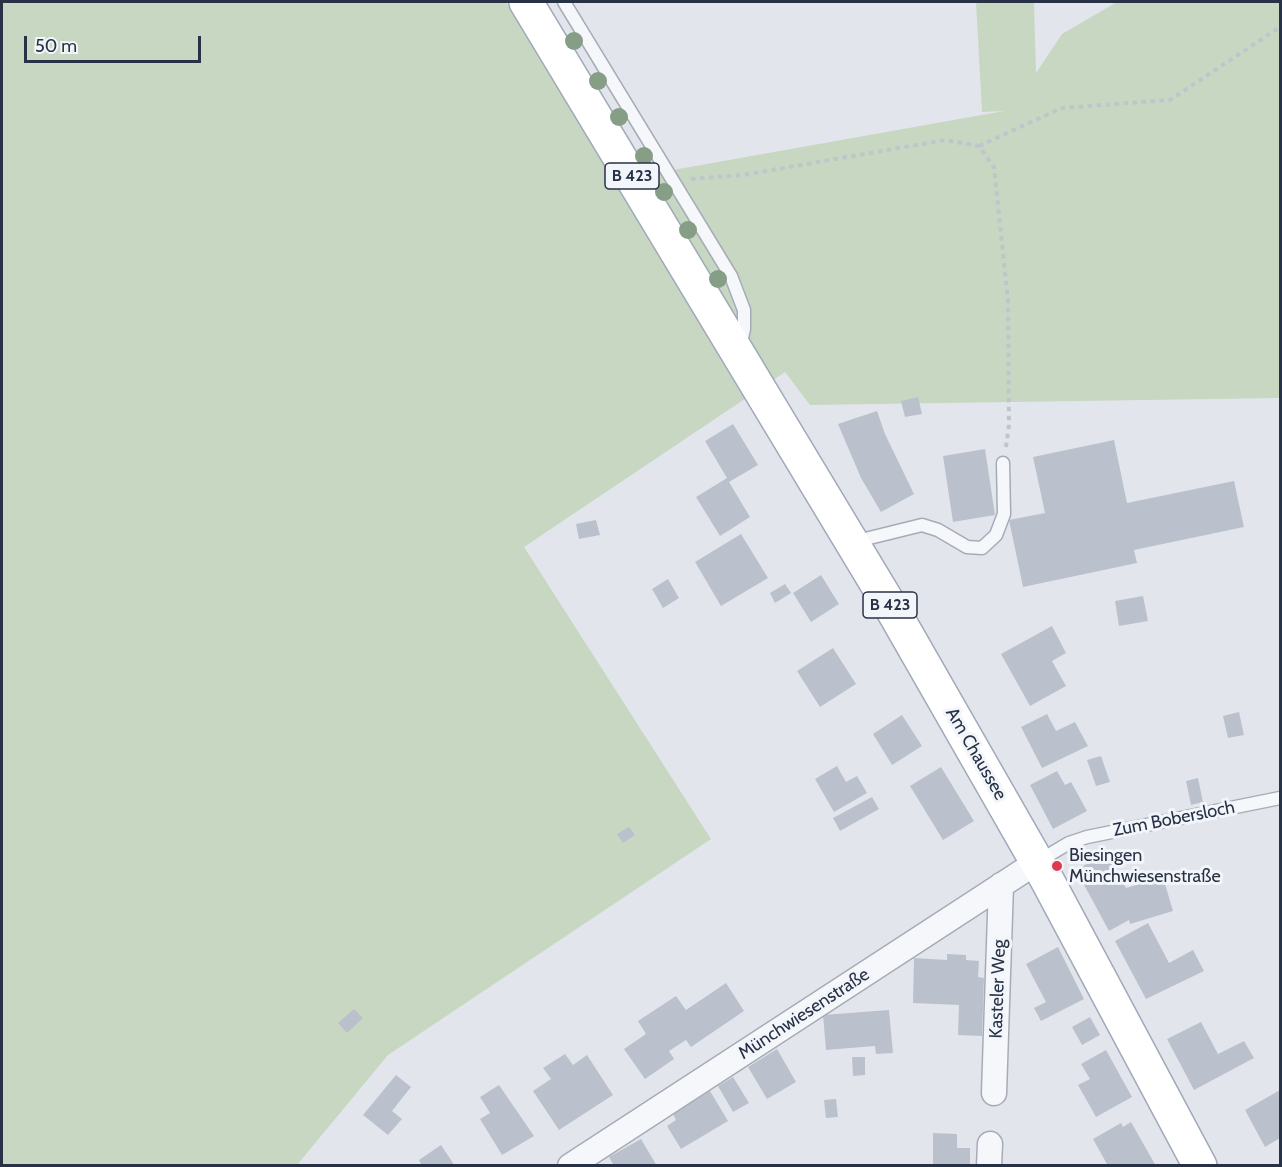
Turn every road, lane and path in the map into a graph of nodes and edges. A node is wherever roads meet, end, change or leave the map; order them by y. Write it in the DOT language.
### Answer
graph roads {
  1 [pos="526,2"];
  2 [pos="564,2"];
  3 [pos="1281,27"];
  4 [pos="979,146"];
  5 [pos="672,180"];
  6 [pos="739,351"];
  7 [pos="1003,463"];
  8 [pos="852,542"];
  9 [pos="1281,798"];
  10 [pos="1037,862"];
  11 [pos="1001,885"];
  12 [pos="994,1093"];
  13 [pos="570,1166"];
  14 [pos="1200,1166"];
  1 -- 6 [label="main road, B 423"];
  2 -- 5 [label="lane"];
  3 -- 4 [label="path"];
  4 -- 5 [label="path"];
  4 -- 7 [label="path"];
  5 -- 6 [label="lane"];
  6 -- 8 [label="main road, Am Chaussee / B 423"];
  7 -- 8 [label="lane"];
  8 -- 10 [label="main road, Am Chaussee / B 423"];
  9 -- 10 [label="lane, Zum Bobersloch"];
  10 -- 11 [label="street, Münchwiesenstraße"];
  10 -- 14 [label="main road, Am Chaussee / B 423"];
  11 -- 12 [label="street, Kasteler Weg"];
  11 -- 13 [label="street, Münchwiesenstraße"];
}
